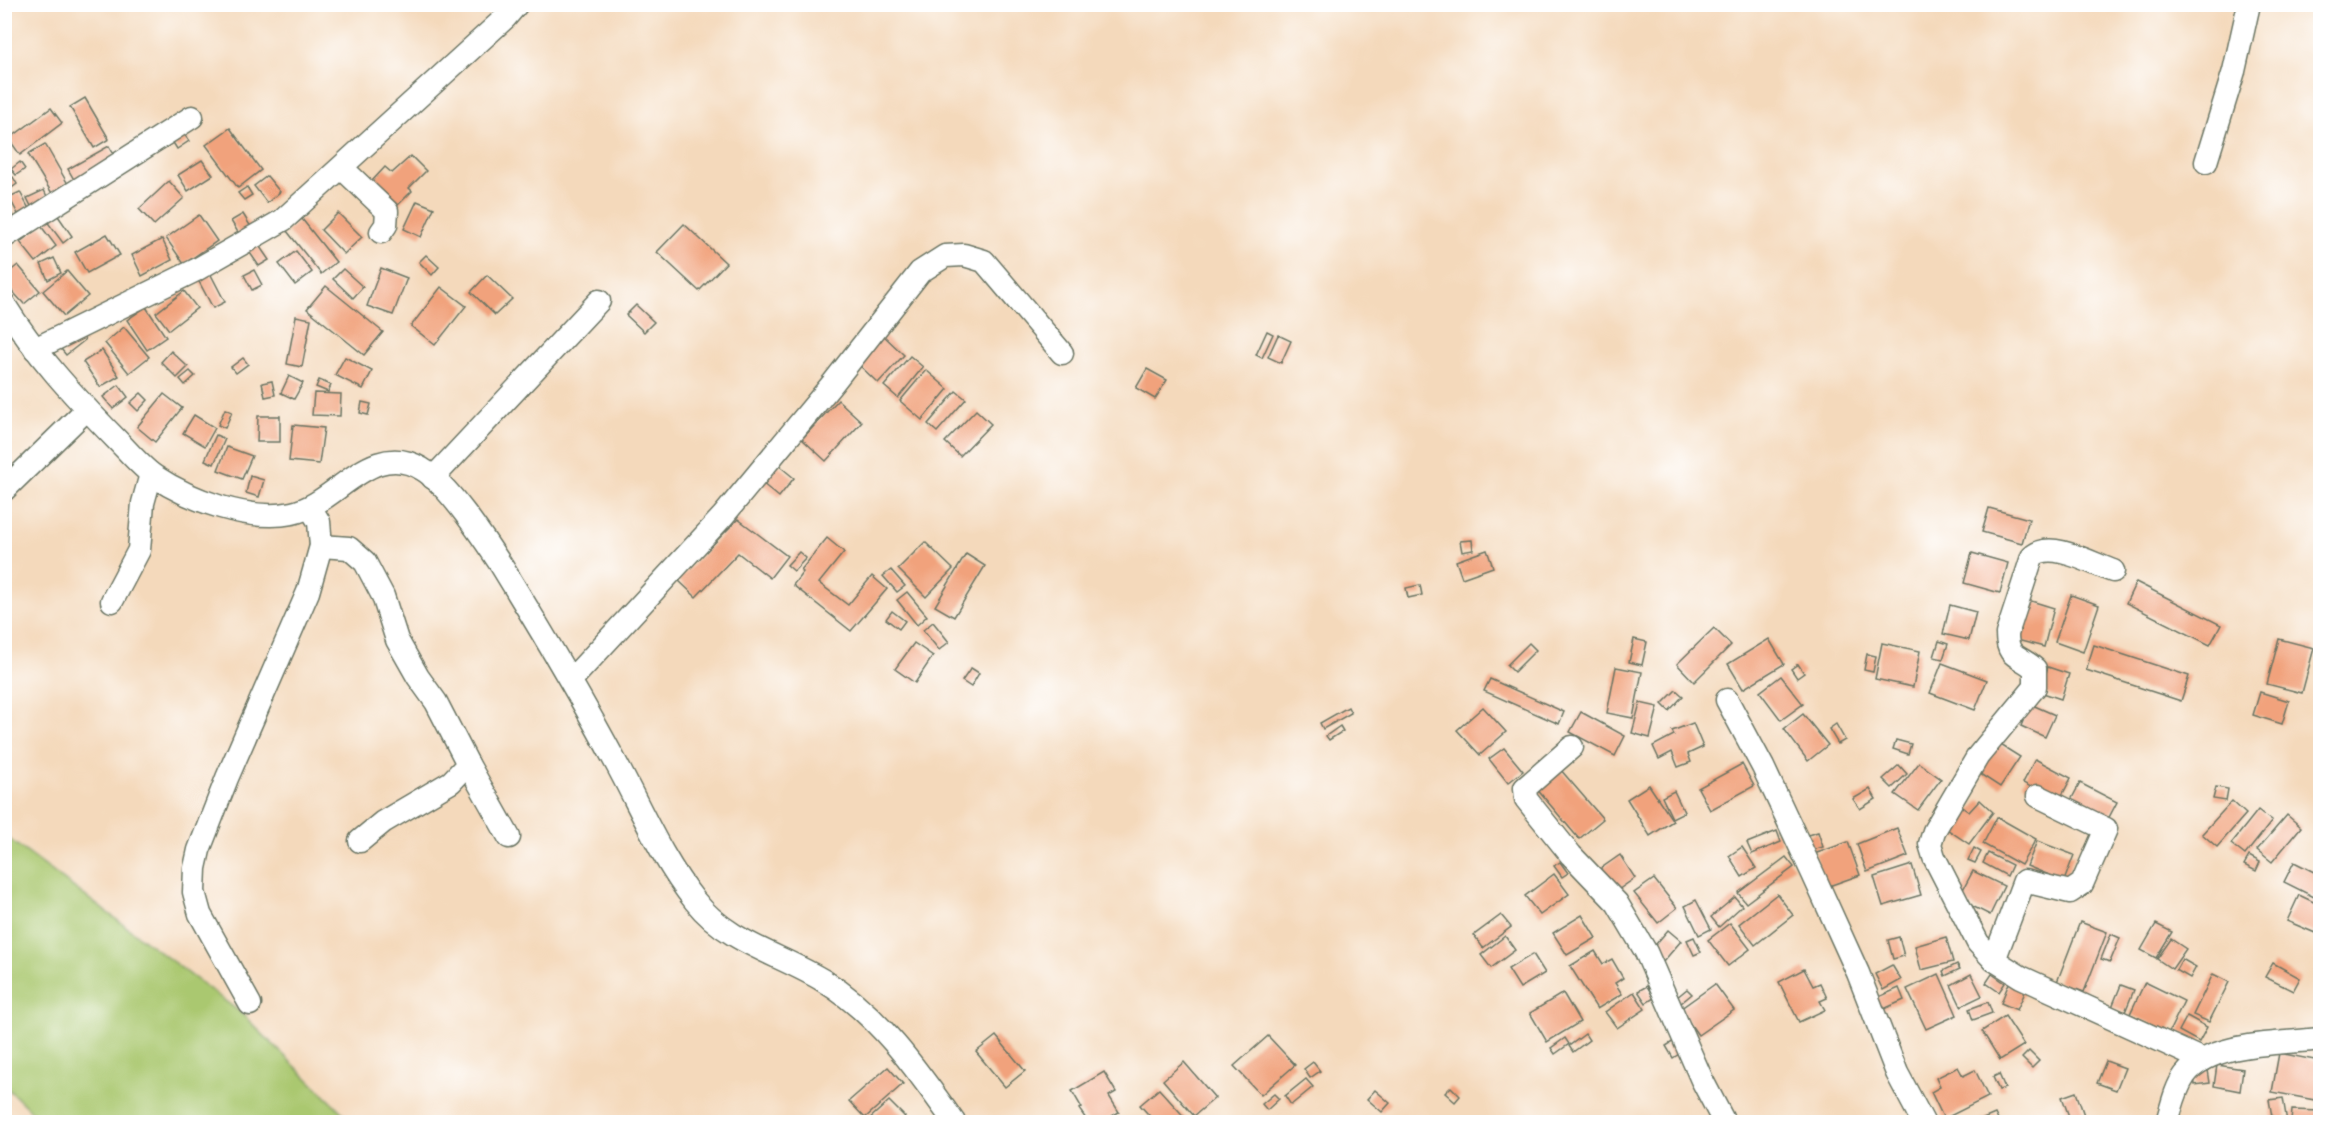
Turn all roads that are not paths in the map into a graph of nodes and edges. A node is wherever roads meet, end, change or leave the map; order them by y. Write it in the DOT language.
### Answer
graph roads {
  1 [pos="517,4"];
  2 [pos="2249,4"];
  3 [pos="192,117"];
  4 [pos="2206,162"];
  5 [pos="342,168"];
  6 [pos="381,232"];
  7 [pos="4,237"];
  8 [pos="599,302"];
  9 [pos="4,304"];
  10 [pos="35,349"];
  11 [pos="1062,353"];
  12 [pos="87,409"];
  13 [pos="151,474"];
  14 [pos="433,478"];
  15 [pos="4,490"];
  16 [pos="310,507"];
  17 [pos="321,546"];
  18 [pos="2113,571"];
  19 [pos="112,602"];
  20 [pos="571,680"];
  21 [pos="1727,700"];
  22 [pos="1572,747"];
  23 [pos="468,764"];
  24 [pos="2038,796"];
  25 [pos="509,837"];
  26 [pos="360,841"];
  27 [pos="1994,960"];
  28 [pos="249,1004"];
  29 [pos="2320,1039"];
  30 [pos="2203,1060"];
  31 [pos="954,1122"];
  32 [pos="1724,1122"];
  33 [pos="1923,1122"];
  34 [pos="2167,1122"];
  1 -- 5 [label="street"];
  2 -- 4 [label="street"];
  3 -- 7 [label="street"];
  5 -- 6 [label="street"];
  5 -- 10 [label="street"];
  8 -- 14 [label="street"];
  9 -- 10 [label="street"];
  10 -- 12 [label="street"];
  11 -- 20 [label="street"];
  12 -- 13 [label="street"];
  12 -- 15 [label="street"];
  13 -- 16 [label="street"];
  13 -- 19 [label="street"];
  14 -- 16 [label="street"];
  14 -- 20 [label="street"];
  16 -- 17 [label="street"];
  17 -- 23 [label="street"];
  17 -- 28 [label="street"];
  18 -- 27 [label="street"];
  20 -- 31 [label="street"];
  21 -- 33 [label="street"];
  22 -- 32 [label="street"];
  23 -- 25 [label="street"];
  23 -- 26 [label="street"];
  24 -- 27 [label="street"];
  27 -- 30 [label="street"];
  29 -- 30 [label="street"];
  30 -- 34 [label="street"];
}
